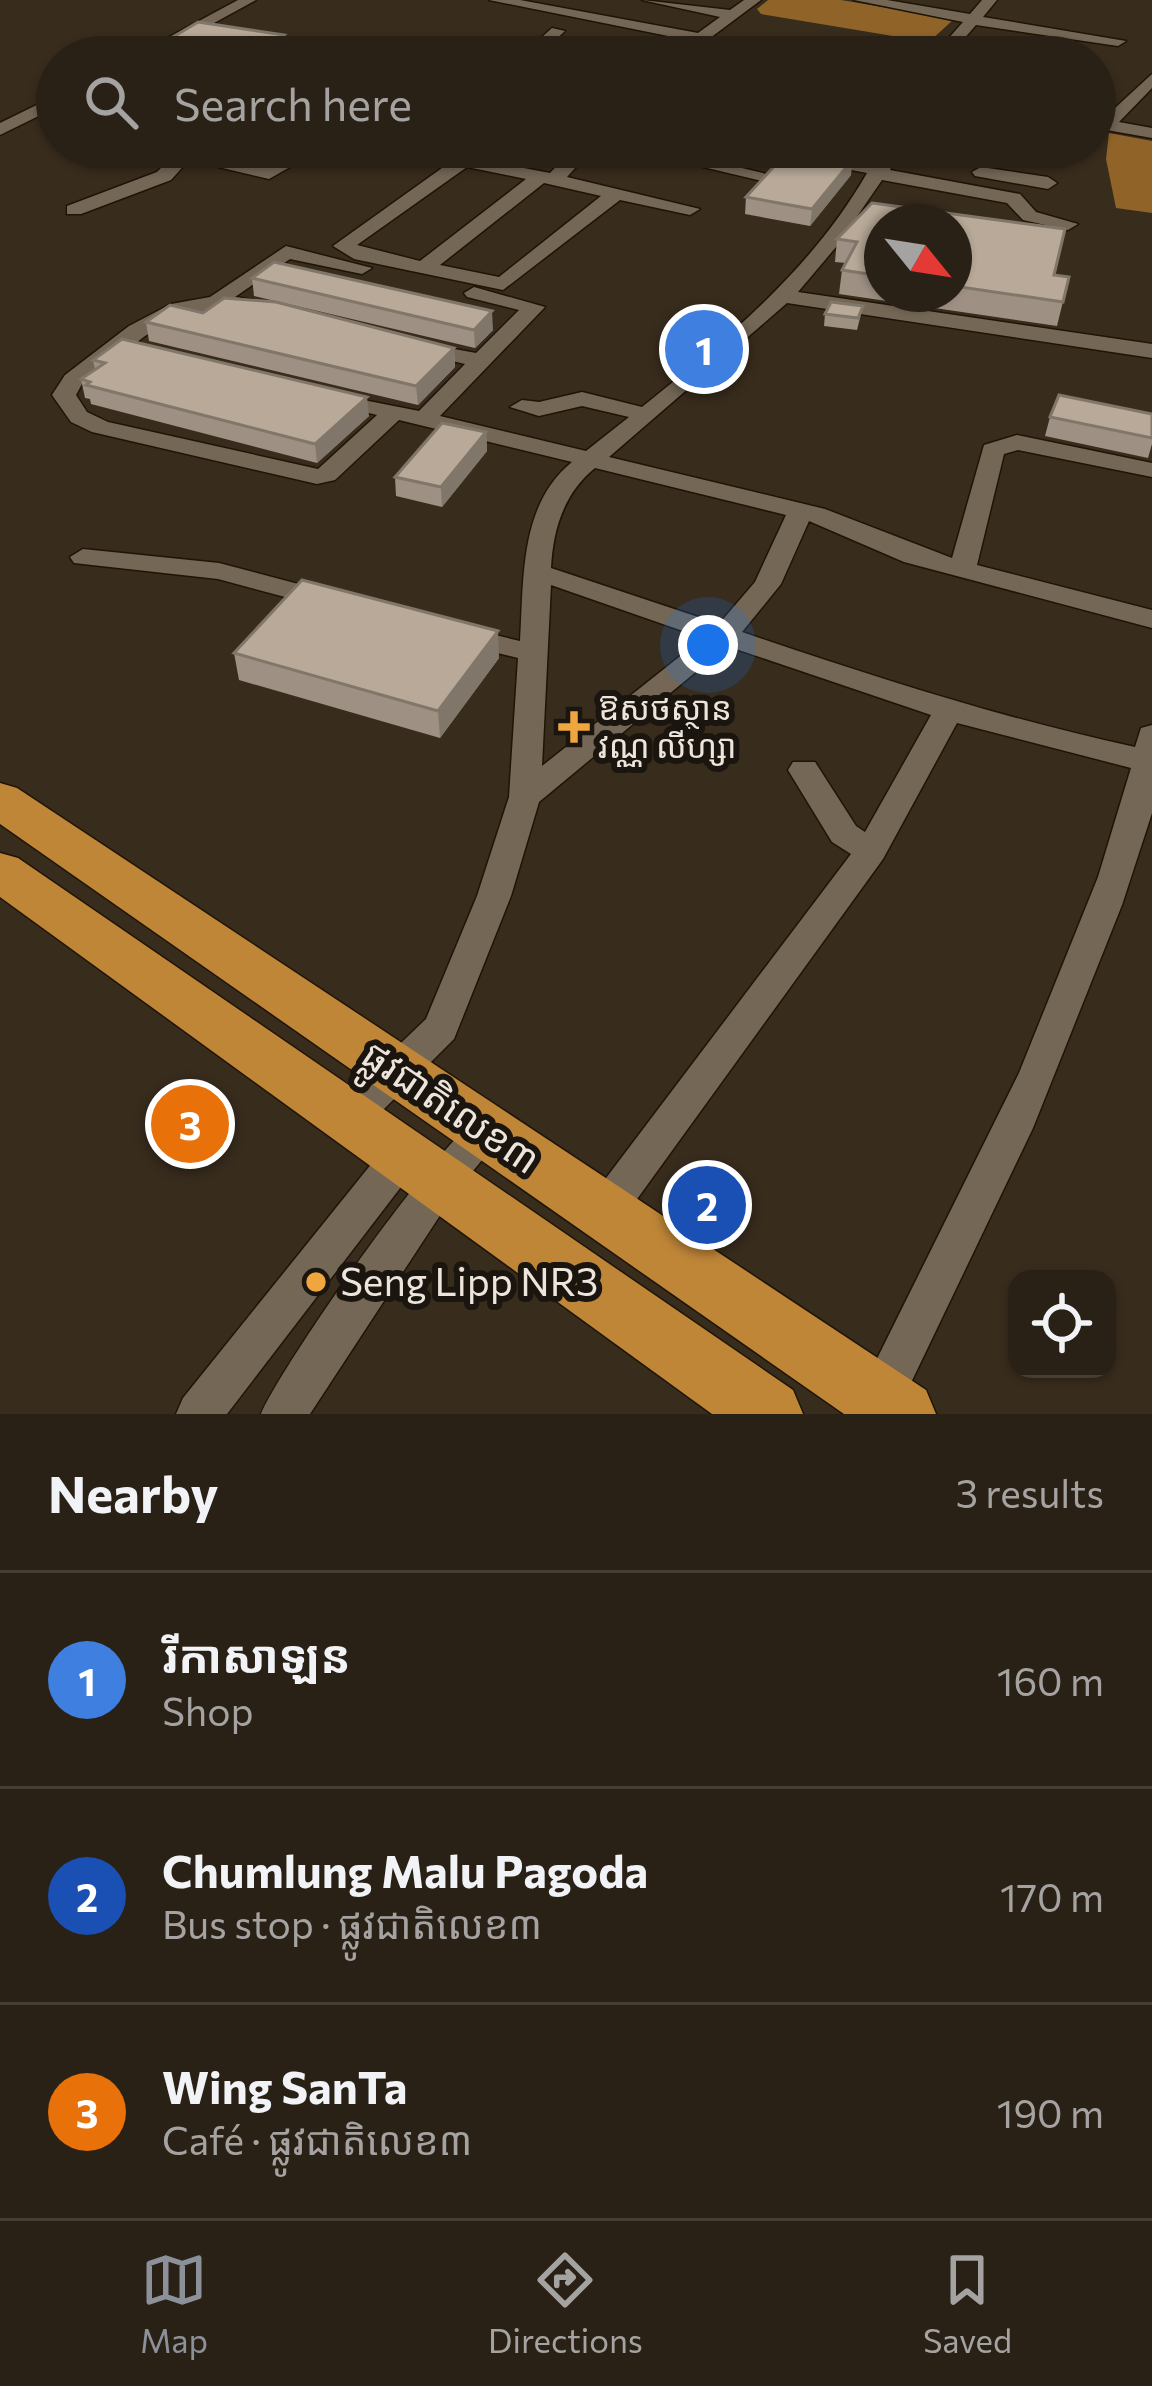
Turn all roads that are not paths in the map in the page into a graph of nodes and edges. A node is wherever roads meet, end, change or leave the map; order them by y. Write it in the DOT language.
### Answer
graph roads {
  1 [pos="249,0"];
  2 [pos="496,0"];
  3 [pos="649,0"];
  4 [pos="754,0"];
  5 [pos="861,0"];
  6 [pos="989,0"];
  7 [pos="732,15"];
  8 [pos="972,19"];
  9 [pos="192,30"];
  10 [pos="557,32"];
  11 [pos="1058,32"];
  12 [pos="215,33"];
  13 [pos="180,36"];
  14 [pos="552,36"];
  15 [pos="638,36"];
  16 [pos="702,36"];
  17 [pos="958,36"];
  18 [pos="1056,36"];
  19 [pos="1085,36"];
  20 [pos="1152,79"];
  21 [pos="36,111"];
  22 [pos="1116,111"];
  23 [pos="26,116"];
  24 [pos="36,118"];
  25 [pos="1116,127"];
  26 [pos="0,130"];
  27 [pos="1152,133"];
  28 [pos="166,168"];
  29 [pos="247,168"];
  30 [pos="277,168"];
  31 [pos="452,168"];
  32 [pos="498,168"];
  33 [pos="560,168"];
  34 [pos="728,168"];
  35 [pos="881,168"];
  36 [pos="906,168"];
  37 [pos="931,168"];
  38 [pos="766,176"];
  39 [pos="547,179"];
  40 [pos="1048,183"];
  41 [pos="616,193"];
  42 [pos="690,209"];
  43 [pos="74,210"];
  44 [pos="1068,224"];
  45 [pos="422,268"];
  46 [pos="778,295"];
  47 [pos="218,300"];
  48 [pos="278,313"];
  49 [pos="391,339"];
  50 [pos="1152,351"];
  51 [pos="481,361"];
  52 [pos="302,390"];
  53 [pos="522,407"];
  54 [pos="393,413"];
  55 [pos="648,415"];
  56 [pos="423,421"];
  57 [pos="588,462"];
  58 [pos="1152,470"];
  59 [pos="801,511"];
  60 [pos="82,557"];
  61 [pos="962,571"];
  62 [pos="541,573"];
  63 [pos="365,611"];
  64 [pos="1152,619"];
  65 [pos="426,628"];
  66 [pos="726,633"];
  67 [pos="534,652"];
  68 [pos="949,710"];
  69 [pos="1150,748"];
  70 [pos="803,770"];
  71 [pos="525,797"];
  72 [pos="0,800"];
  73 [pos="872,851"];
  74 [pos="0,871"];
  75 [pos="397,1071"];
  76 [pos="350,1117"];
  77 [pos="486,1131"];
  78 [pos="422,1168"];
  79 [pos="605,1211"];
  80 [pos="730,1403"];
  81 [pos="891,1407"];
  82 [pos="199,1414"];
  83 [pos="284,1414"];
  1 -- 9 [label="street"];
  2 -- 15 [label="street"];
  3 -- 7 [label="street"];
  4 -- 7 [label="street"];
  5 -- 8 [label="street"];
  6 -- 8 [label="street"];
  7 -- 16 [label="street"];
  8 -- 11 [label="street"];
  8 -- 17 [label="street"];
  9 -- 12 [label="street"];
  9 -- 13 [label="street"];
  10 -- 14 [label="street"];
  11 -- 18 [label="street"];
  11 -- 19 [label="street"];
  20 -- 22 [label="street"];
  21 -- 23 [label="street"];
  23 -- 24 [label="street"];
  23 -- 26 [label="street"];
  25 -- 27 [label="street"];
  28 -- 43 [label="street"];
  29 -- 30 [label="street"];
  31 -- 45 [label="street"];
  32 -- 39 [label="street"];
  33 -- 39 [label="street"];
  34 -- 38 [label="street"];
  35 -- 46 [label="street"];
  36 -- 44 [label="street"];
  37 -- 40 [label="street"];
  39 -- 41 [label="street"];
  39 -- 45 [label="street"];
  41 -- 42 [label="street"];
  41 -- 45 [label="street"];
  46 -- 50 [label="street"];
  46 -- 55 [label="street"];
  47 -- 48 [label="street"];
  47 -- 51 [label="street"];
  47 -- 54 [label="street"];
  49 -- 51 [label="street"];
  51 -- 56 [label="street"];
  52 -- 54 [label="street"];
  53 -- 55 [label="street"];
  54 -- 56 [label="street"];
  55 -- 57 [label="street"];
  56 -- 57 [label="street"];
  57 -- 59 [label="street"];
  57 -- 62 [label="street"];
  58 -- 61 [label="street"];
  59 -- 61 [label="street"];
  59 -- 66 [label="street"];
  60 -- 63 [label="street"];
  61 -- 64 [label="street"];
  62 -- 66 [label="street"];
  62 -- 67 [label="street"];
  65 -- 67 [label="street"];
  66 -- 68 [label="street"];
  66 -- 71 [label="street"];
  67 -- 71 [label="street"];
  68 -- 69 [label="street"];
  68 -- 73 [label="street"];
  69 -- 81 [label="street"];
  70 -- 73 [label="street"];
  71 -- 75 [label="street"];
  72 -- 75 [label="highway, ផ្លូវជាតិលេខ៣"];
  73 -- 79 [label="street"];
  74 -- 76 [label="highway, ផ្លូវជាតិលេខ៣"];
  75 -- 76 [label="street"];
  75 -- 77 [label="highway, ផ្លូវជាតិលេខ៣"];
  76 -- 78 [label="highway, ផ្លូវជាតិលេខ៣"];
  77 -- 78 [label="street"];
  77 -- 79 [label="highway, ផ្លូវជាតិលេខ៣"];
  78 -- 80 [label="highway, ផ្លូវជាតិលេខ៣"];
  78 -- 82 [label="street"];
  78 -- 83 [label="street"];
  79 -- 81 [label="highway, ផ្លូវជាតិលេខ៣"];
}
